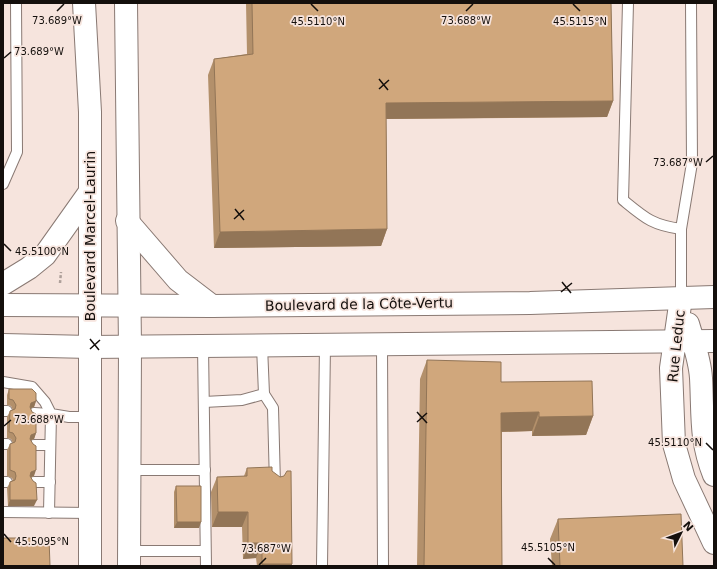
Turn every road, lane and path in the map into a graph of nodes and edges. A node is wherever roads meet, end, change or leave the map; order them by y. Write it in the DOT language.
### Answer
graph roads {
  1 [pos="16,3"];
  2 [pos="84,3"];
  3 [pos="126,3"];
  4 [pos="628,3"];
  5 [pos="691,3"];
  6 [pos="3,184"];
  7 [pos="89,193"];
  8 [pos="127,221"];
  9 [pos="681,229"];
  10 [pos="61,269"];
  11 [pos="3,284"];
  12 [pos="60,284"];
  13 [pos="714,297"];
  14 [pos="681,298"];
  15 [pos="3,306"];
  16 [pos="128,306"];
  17 [pos="212,306"];
  18 [pos="89,307"];
  19 [pos="684,341"];
  20 [pos="714,341"];
  21 [pos="382,344"];
  22 [pos="3,345"];
  23 [pos="325,345"];
  24 [pos="203,346"];
  25 [pos="262,346"];
  26 [pos="90,347"];
  27 [pos="130,347"];
  28 [pos="3,382"];
  29 [pos="264,394"];
  30 [pos="204,402"];
  31 [pos="34,413"];
  32 [pos="51,414"];
  33 [pos="91,417"];
  34 [pos="34,444"];
  35 [pos="50,445"];
  36 [pos="129,470"];
  37 [pos="205,470"];
  38 [pos="714,475"];
  39 [pos="34,482"];
  40 [pos="50,482"];
  41 [pos="275,486"];
  42 [pos="3,512"];
  43 [pos="49,513"];
  44 [pos="91,513"];
  45 [pos="714,543"];
  46 [pos="205,551"];
  47 [pos="129,559"];
  48 [pos="90,566"];
  49 [pos="206,566"];
  50 [pos="322,566"];
  51 [pos="383,566"];
  1 -- 6 [label="lane"];
  2 -- 7 [label="main road, Boulevard Marcel-Laurin"];
  3 -- 8 [label="main road"];
  4 -- 9 [label="lane"];
  5 -- 9 [label="lane"];
  7 -- 11 [label="main road"];
  7 -- 18 [label="main road, Boulevard Marcel-Laurin"];
  8 -- 16 [label="main road"];
  8 -- 17 [label="main road"];
  9 -- 14 [label="lane"];
  10 -- 12 [label="path, Boulevard Marcel-Laurin"];
  13 -- 14 [label="main road, Boulevard de la Côte-Vertu"];
  14 -- 17 [label="main road, Boulevard de la Côte-Vertu"];
  14 -- 19 [label="main road, Rue Leduc"];
  15 -- 18 [label="main road, Boulevard de la Côte-Vertu"];
  16 -- 17 [label="main road, Boulevard de la Côte-Vertu"];
  16 -- 18 [label="main road, Boulevard de la Côte-Vertu"];
  16 -- 27 [label="main road"];
  18 -- 26 [label="main road, Boulevard Marcel-Laurin"];
  19 -- 20 [label="main road"];
  19 -- 21 [label="main road"];
  19 -- 38 [label="main road, Rue Leduc"];
  19 -- 45 [label="main road, Rue Leduc"];
  21 -- 23 [label="main road"];
  21 -- 51 [label="lane"];
  22 -- 26 [label="main road"];
  23 -- 25 [label="main road"];
  23 -- 50 [label="lane"];
  24 -- 25 [label="main road"];
  24 -- 27 [label="main road"];
  24 -- 30 [label="lane"];
  25 -- 29 [label="lane"];
  26 -- 27 [label="main road"];
  26 -- 33 [label="main road, Boulevard Marcel-Laurin"];
  27 -- 36 [label="main road"];
  28 -- 32 [label="lane"];
  29 -- 30 [label="lane"];
  29 -- 41 [label="lane"];
  30 -- 37 [label="lane"];
  31 -- 32 [label="lane"];
  32 -- 33 [label="lane"];
  32 -- 35 [label="lane"];
  33 -- 44 [label="main road, Boulevard Marcel-Laurin"];
  34 -- 35 [label="lane"];
  35 -- 40 [label="lane"];
  36 -- 37 [label="lane"];
  36 -- 47 [label="main road"];
  37 -- 46 [label="lane"];
  39 -- 40 [label="lane"];
  40 -- 43 [label="lane"];
  42 -- 43 [label="lane"];
  43 -- 44 [label="lane"];
  44 -- 48 [label="main road, Boulevard Marcel-Laurin"];
  46 -- 47 [label="lane"];
  46 -- 49 [label="lane"];
}
